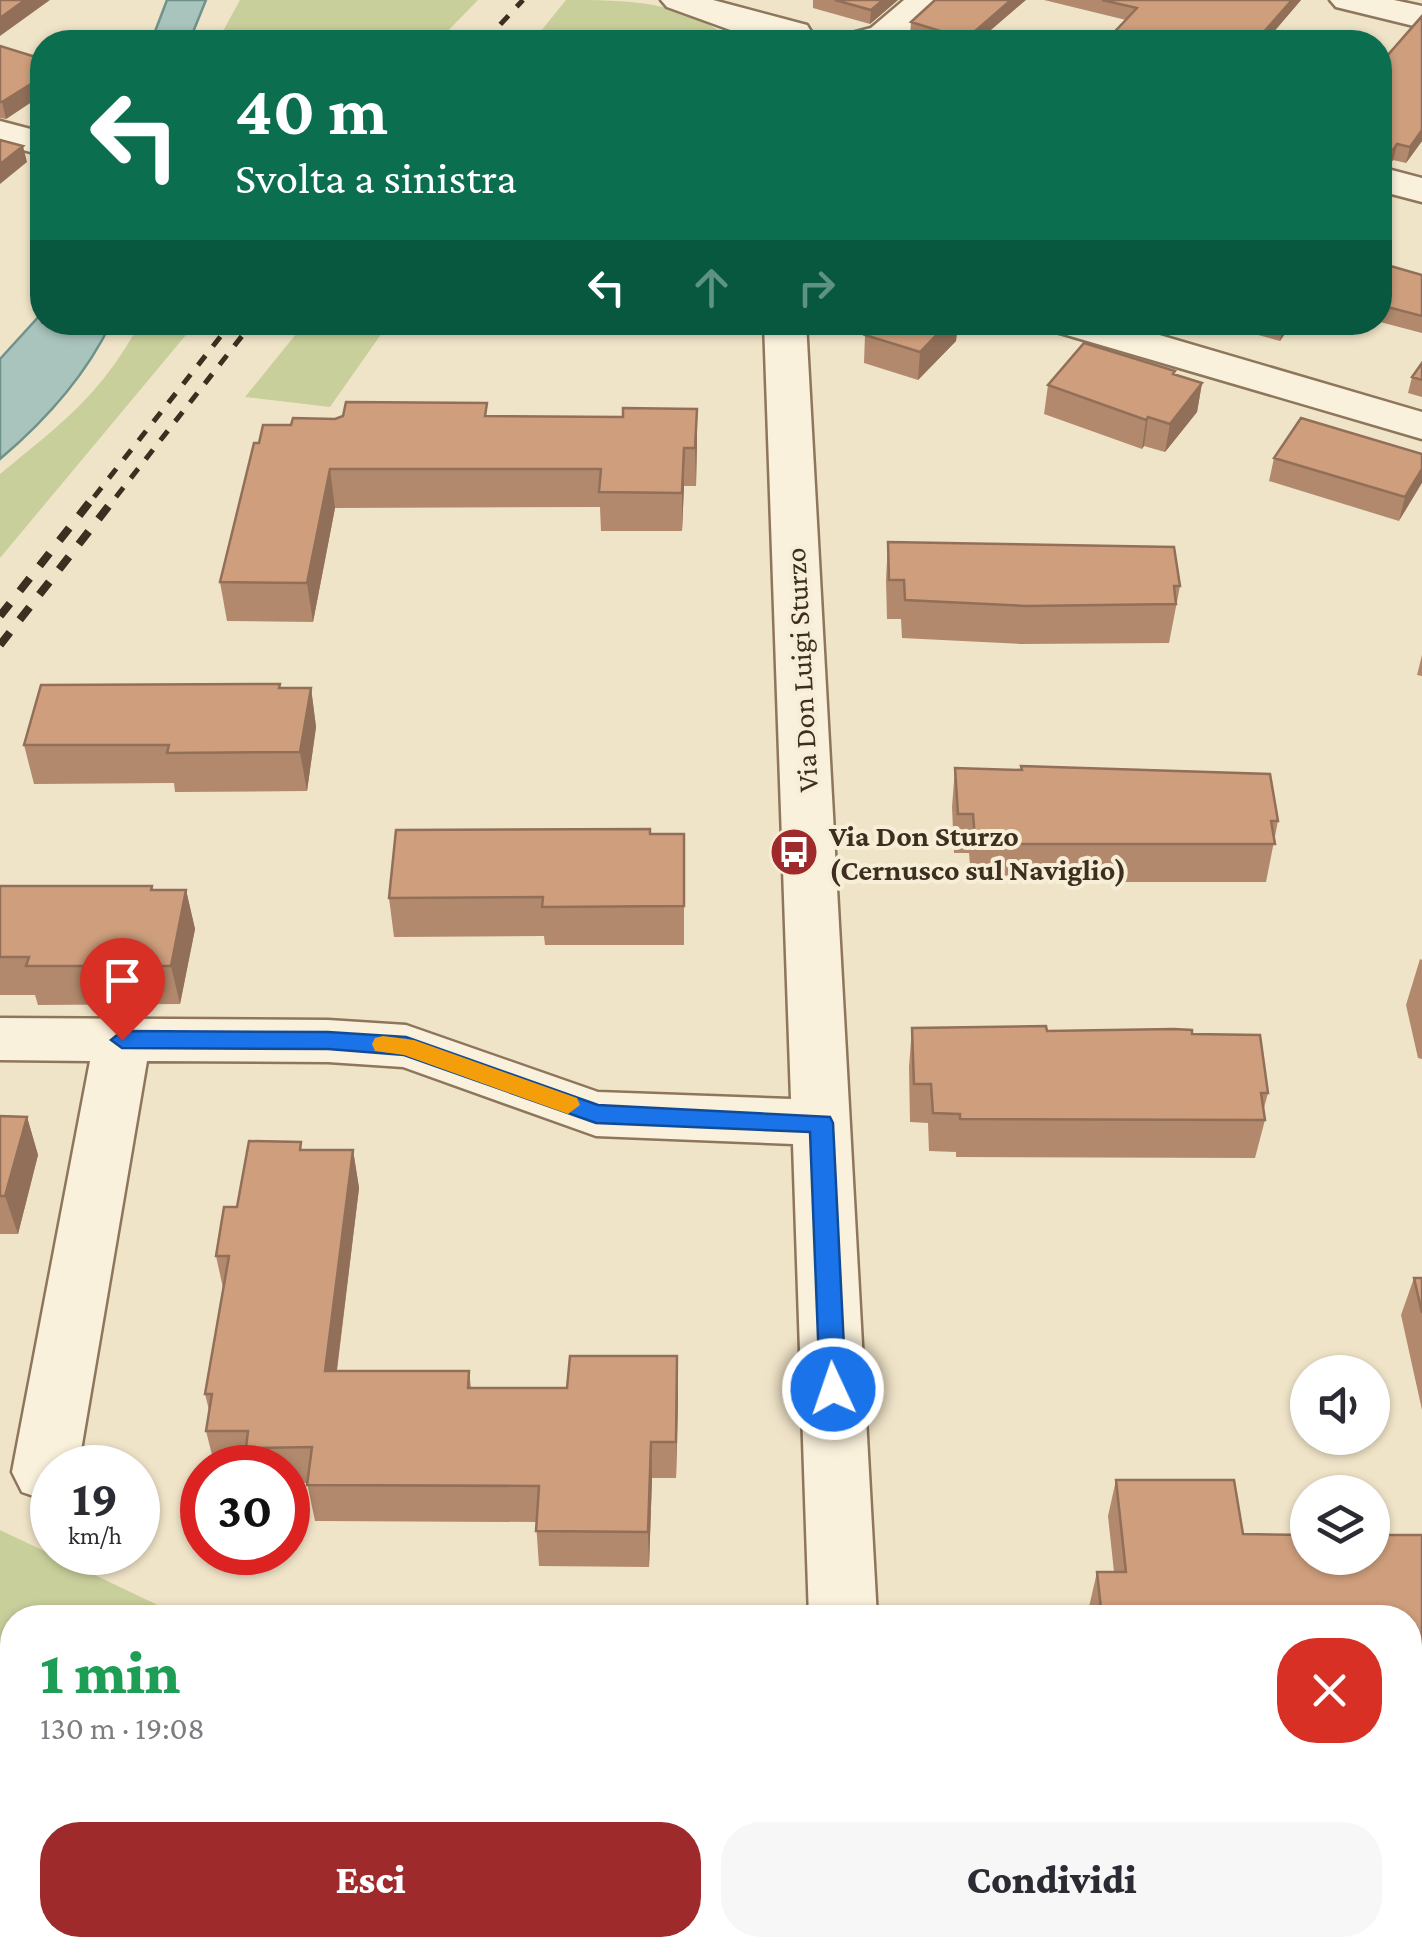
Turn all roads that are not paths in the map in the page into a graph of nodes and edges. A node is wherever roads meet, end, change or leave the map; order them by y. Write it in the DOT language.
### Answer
graph roads {
  1 [pos="925,0"];
  2 [pos="1337,4"];
  3 [pos="691,5"];
  4 [pos="1422,18"];
  5 [pos="727,30"];
  6 [pos="782,30"];
  7 [pos="891,30"];
  8 [pos="0,132"];
  9 [pos="30,141"];
  10 [pos="1392,182"];
  11 [pos="1422,190"];
  12 [pos="787,335"];
  13 [pos="1112,335"];
  14 [pos="1422,426"];
  15 [pos="0,1040"];
  16 [pos="122,1040"];
  17 [pos="821,1123"];
  18 [pos="49,1445"];
  19 [pos="842,1605"];
  1 -- 7 [label="street"];
  2 -- 4 [label="street"];
  3 -- 5 [label="street"];
  3 -- 6 [label="street"];
  8 -- 9 [label="street"];
  10 -- 11 [label="street"];
  12 -- 17 [label="street, Via Don Luigi Sturzo"];
  13 -- 14 [label="street"];
  15 -- 16 [label="street"];
  16 -- 17 [label="street"];
  16 -- 18 [label="street"];
  17 -- 19 [label="street, Via Don Luigi Sturzo"];
}
